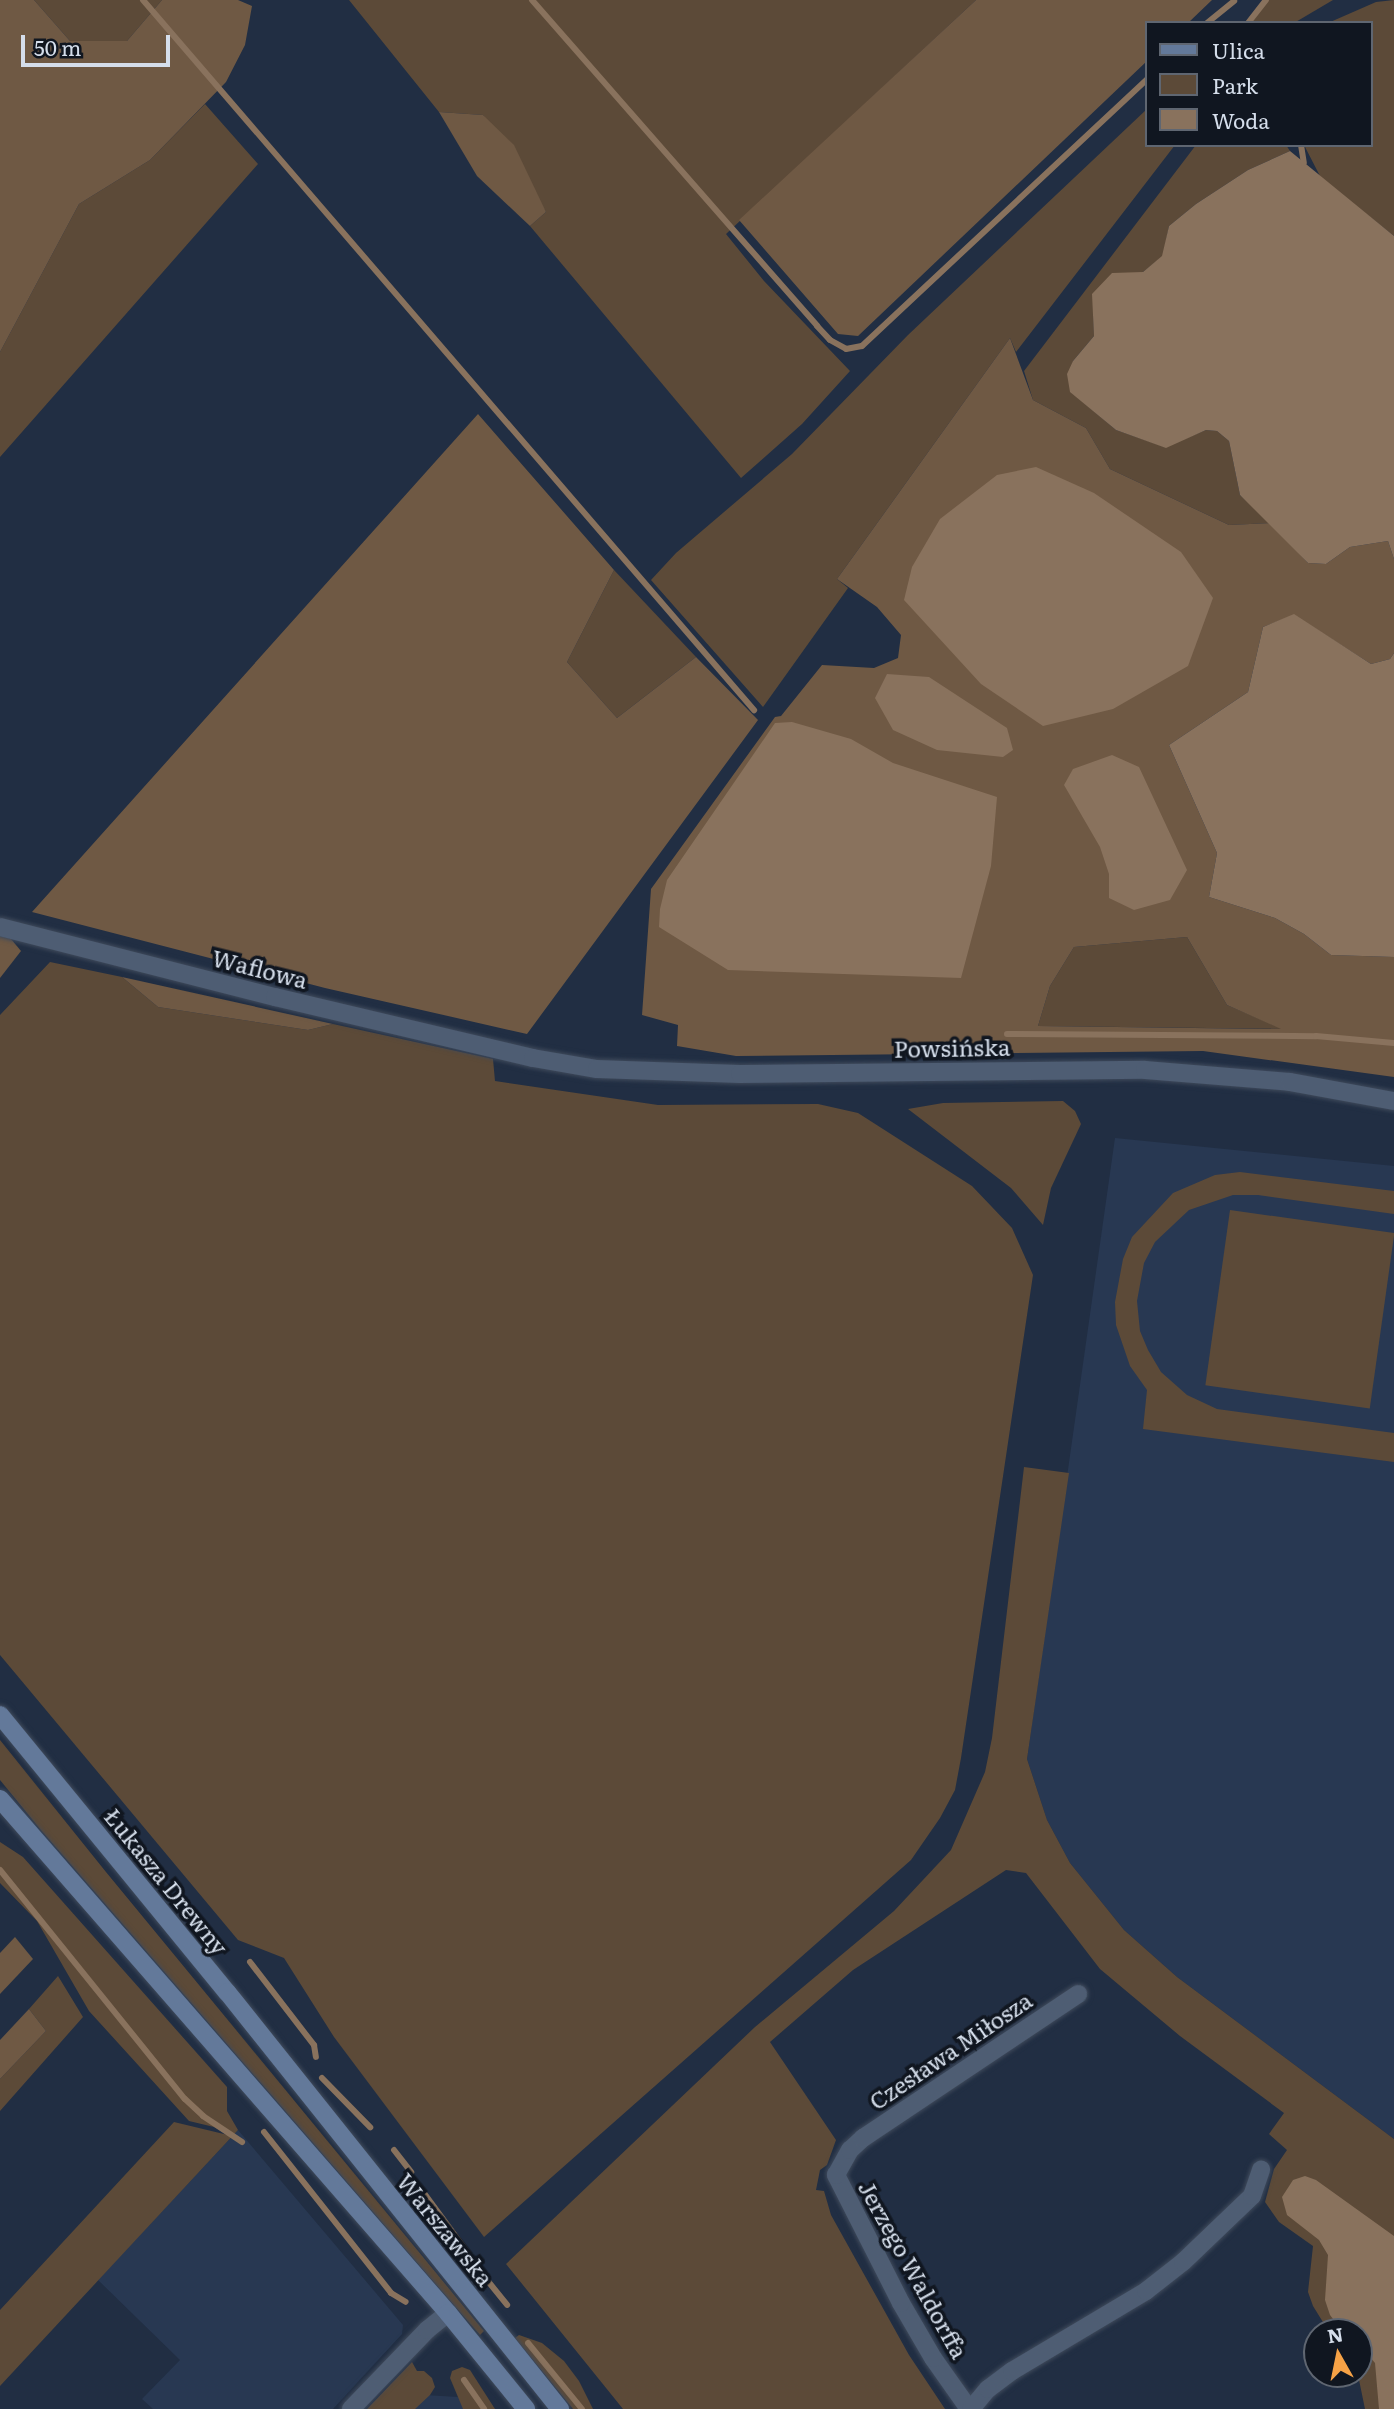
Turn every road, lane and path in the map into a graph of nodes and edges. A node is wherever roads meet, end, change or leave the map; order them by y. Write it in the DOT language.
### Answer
graph roads {
  1 [pos="0,927"];
  2 [pos="510,1053"];
  3 [pos="1394,1101"];
  4 [pos="0,1715"];
  5 [pos="0,1800"];
  6 [pos="1078,1994"];
  7 [pos="295,2079"];
  8 [pos="850,2150"];
  9 [pos="1261,2170"];
  10 [pos="448,2313"];
  11 [pos="351,2409"];
  12 [pos="526,2409"];
  13 [pos="560,2409"];
  14 [pos="970,2409"];
  1 -- 2 [label="street, Waflowa"];
  2 -- 3 [label="street, Powsińska"];
  4 -- 7 [label="main road, Łukasza Drewny"];
  5 -- 10 [label="main road"];
  6 -- 8 [label="street, Czesława Miłosza"];
  7 -- 13 [label="main road, Warszawska"];
  8 -- 14 [label="street, Jerzego Waldorffa"];
  9 -- 14 [label="street"];
  10 -- 11 [label="street"];
  10 -- 12 [label="main road"];
}
